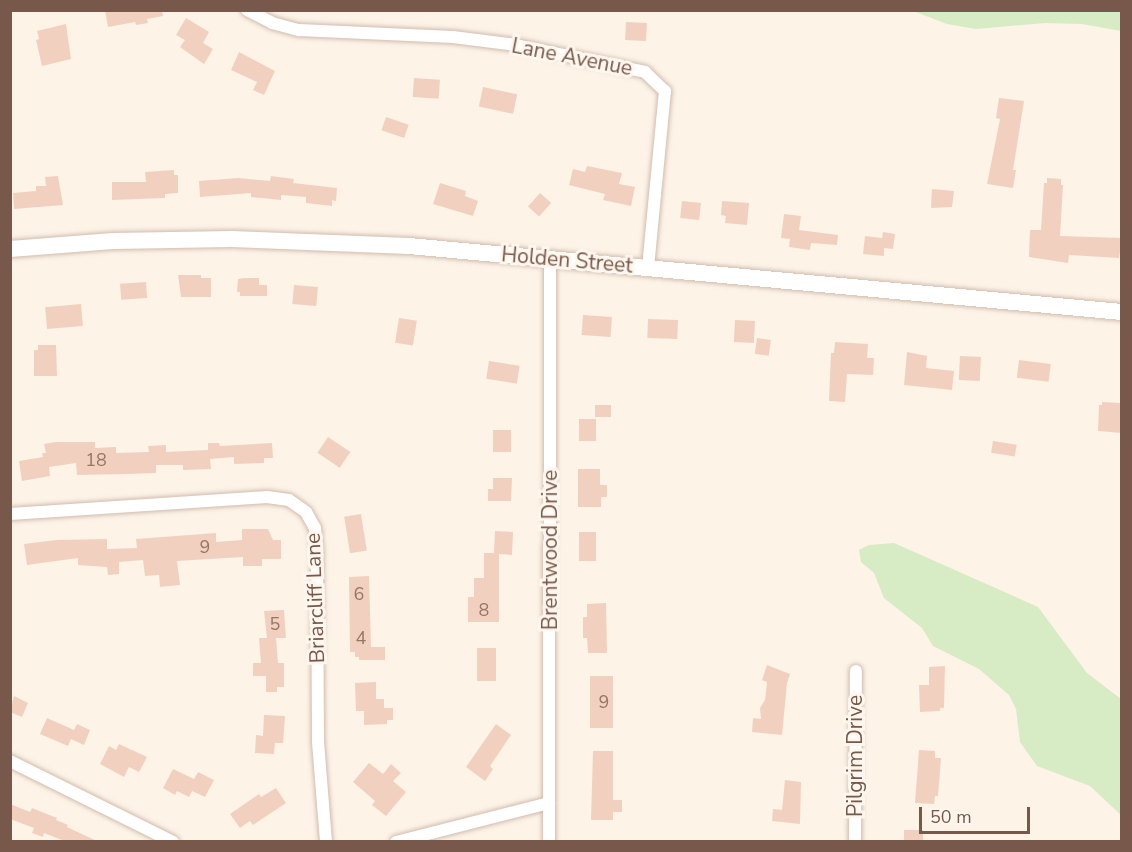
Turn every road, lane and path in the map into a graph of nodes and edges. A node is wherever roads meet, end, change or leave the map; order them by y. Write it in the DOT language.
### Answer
graph roads {
  1 [pos="247,10"];
  2 [pos="10,249"];
  3 [pos="550,258"];
  4 [pos="648,267"];
  5 [pos="1122,312"];
  6 [pos="10,514"];
  7 [pos="856,671"];
  8 [pos="10,761"];
  9 [pos="549,803"];
  10 [pos="173,842"];
  11 [pos="326,842"];
  12 [pos="396,842"];
  13 [pos="549,842"];
  14 [pos="855,842"];
  1 -- 4 [label="street, Lane Avenue"];
  2 -- 3 [label="main road, Holden Street"];
  3 -- 4 [label="main road, Holden Street"];
  3 -- 9 [label="street, Brentwood Drive"];
  4 -- 5 [label="main road, Holden Street"];
  6 -- 11 [label="street, Briarcliff Lane"];
  7 -- 14 [label="street, Pilgrim Drive"];
  8 -- 10 [label="street"];
  9 -- 12 [label="street"];
  9 -- 13 [label="street, Brentwood Drive"];
}
